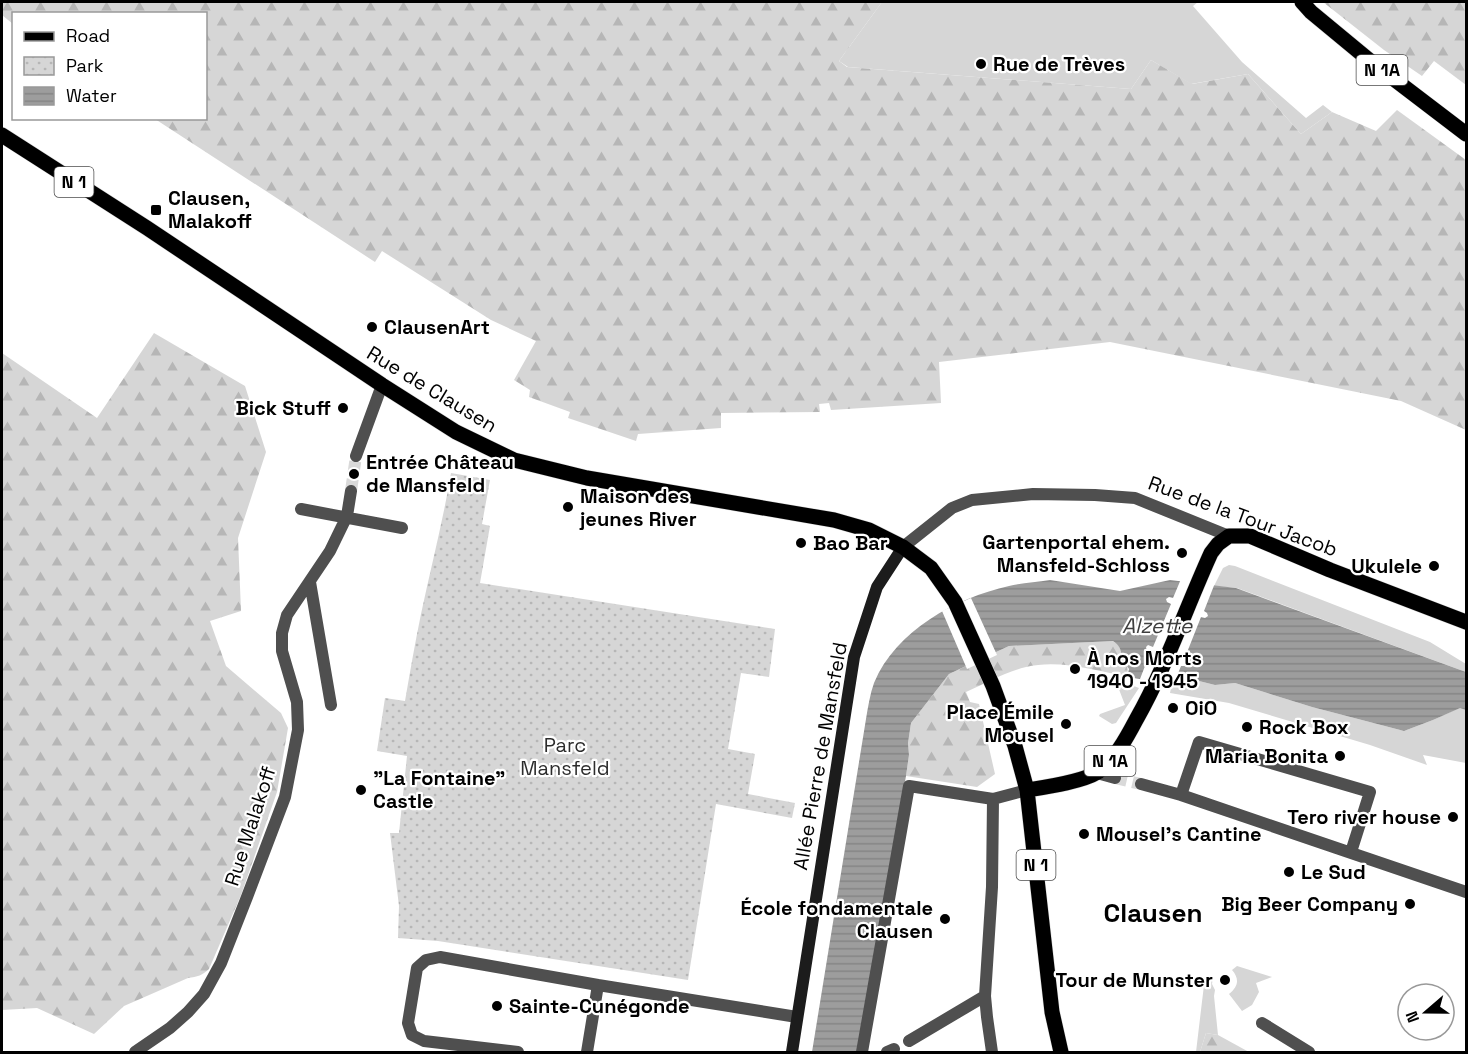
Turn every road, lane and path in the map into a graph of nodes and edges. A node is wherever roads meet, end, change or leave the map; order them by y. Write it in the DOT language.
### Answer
graph roads {
  1 [pos="1302,2"];
  2 [pos="1467,134"];
  3 [pos="2,135"];
  4 [pos="382,385"];
  5 [pos="356,456"];
  6 [pos="351,492"];
  7 [pos="301,509"];
  8 [pos="347,516"];
  9 [pos="402,528"];
  10 [pos="1229,536"];
  11 [pos="903,548"];
  12 [pos="310,582"];
  13 [pos="1467,622"];
  14 [pos="331,705"];
  15 [pos="1097,773"];
  16 [pos="1114,778"];
  17 [pos="1141,784"];
  18 [pos="1027,790"];
  19 [pos="1181,795"];
  20 [pos="993,799"];
  21 [pos="1351,852"];
  22 [pos="1467,892"];
  23 [pos="598,985"];
  24 [pos="986,996"];
  25 [pos="797,1017"];
  26 [pos="1262,1023"];
  27 [pos="909,1041"];
  28 [pos="135,1053"];
  29 [pos="518,1053"];
  30 [pos="587,1053"];
  31 [pos="792,1053"];
  32 [pos="862,1053"];
  33 [pos="992,1053"];
  34 [pos="1062,1053"];
  35 [pos="1310,1053"];
  1 -- 2 [label="main road, N 1A"];
  3 -- 4 [label="main road, Rue de Clausen / N 1"];
  4 -- 5 [label="street"];
  4 -- 11 [label="main road, Rue de Clausen / N 1"];
  6 -- 8 [label="street, Rue Malakoff"];
  7 -- 8 [label="street"];
  8 -- 9 [label="street"];
  8 -- 12 [label="street, Rue Malakoff"];
  10 -- 11 [label="street, Rue de la Tour Jacob"];
  10 -- 13 [label="main road, Rue de la Tour Jacob"];
  10 -- 15 [label="main road, N 1A"];
  11 -- 18 [label="main road, N 1"];
  11 -- 25 [label="main road, Allée Pierre de Mansfeld"];
  12 -- 14 [label="street"];
  12 -- 28 [label="street, Rue Malakoff"];
  15 -- 16 [label="street"];
  15 -- 18 [label="main road, N 1A"];
  17 -- 19 [label="street"];
  18 -- 20 [label="street"];
  18 -- 34 [label="main road, N 1"];
  19 -- 21 [label="street"];
  19 -- 21 [label="street"];
  20 -- 24 [label="street"];
  20 -- 32 [label="street"];
  21 -- 22 [label="street"];
  23 -- 25 [label="street"];
  23 -- 29 [label="street"];
  23 -- 30 [label="street"];
  24 -- 27 [label="street"];
  24 -- 33 [label="street"];
  25 -- 31 [label="main road, Allée Pierre de Mansfeld"];
  26 -- 35 [label="street"];
}
